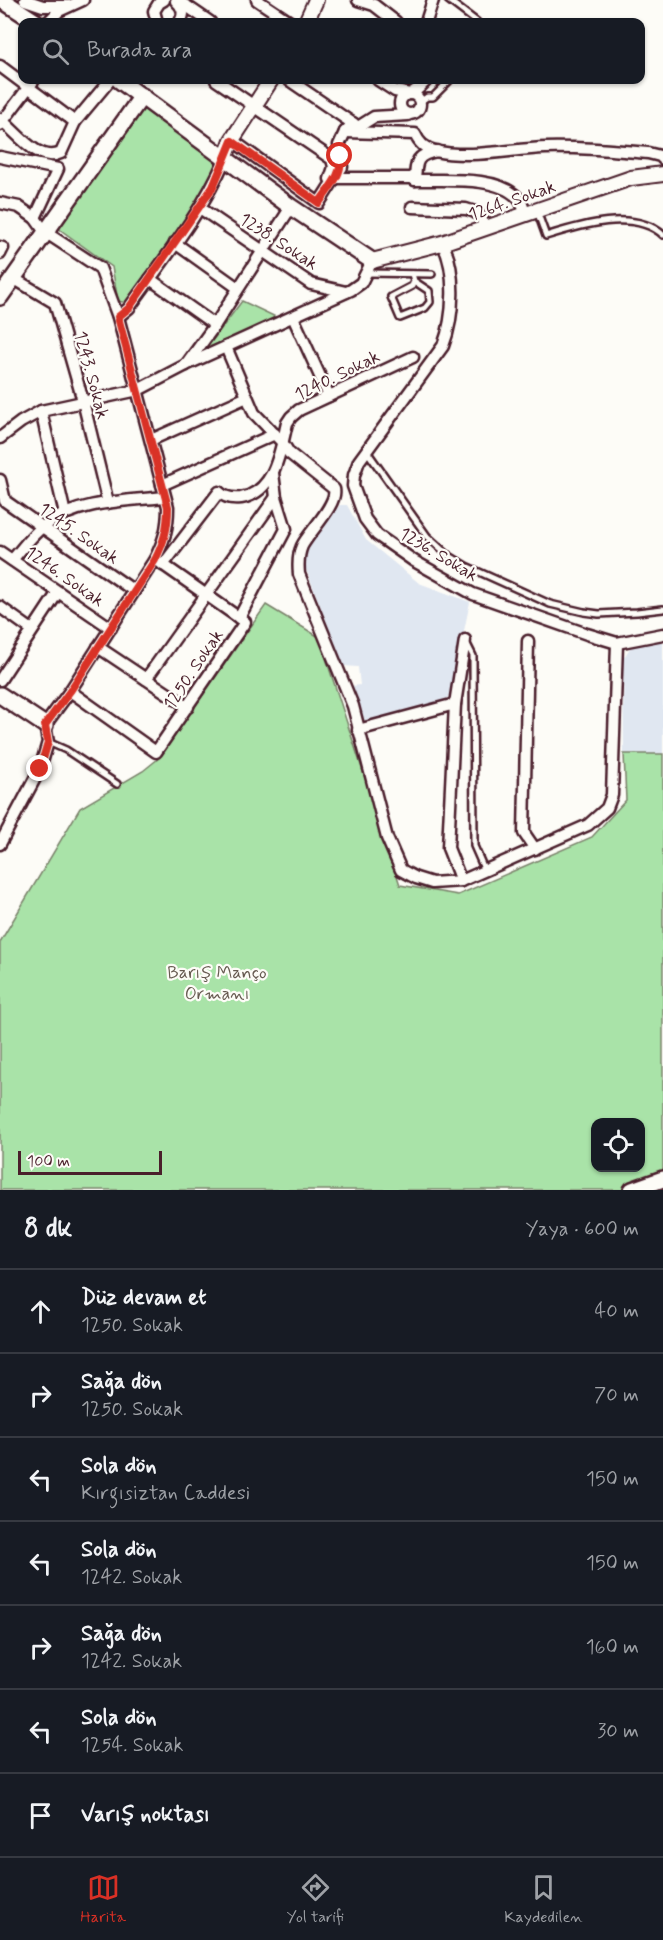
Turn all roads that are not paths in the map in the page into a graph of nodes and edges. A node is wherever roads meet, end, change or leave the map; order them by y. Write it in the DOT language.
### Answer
graph roads {
  1 [pos="2,0"];
  2 [pos="25,0"];
  3 [pos="82,0"];
  4 [pos="164,0"];
  5 [pos="257,0"];
  6 [pos="316,0"];
  7 [pos="358,0"];
  8 [pos="433,0"];
  9 [pos="448,0"];
  10 [pos="175,1"];
  11 [pos="69,6"];
  12 [pos="30,18"];
  13 [pos="52,18"];
  14 [pos="155,18"];
  15 [pos="182,18"];
  16 [pos="204,18"];
  17 [pos="284,18"];
  18 [pos="308,18"];
  19 [pos="391,18"];
  20 [pos="427,18"];
  21 [pos="472,18"];
  22 [pos="0,66"];
  23 [pos="18,76"];
  24 [pos="30,84"];
  25 [pos="32,84"];
  26 [pos="107,84"];
  27 [pos="125,84"];
  28 [pos="222,84"];
  29 [pos="268,84"];
  30 [pos="295,84"];
  31 [pos="385,84"];
  32 [pos="424,84"];
  33 [pos="446,84"];
  34 [pos="410,94"];
  35 [pos="142,96"];
  36 [pos="420,102"];
  37 [pos="254,106"];
  38 [pos="408,115"];
  39 [pos="1,122"];
  40 [pos="75,122"];
  41 [pos="352,123"];
  42 [pos="345,132"];
  43 [pos="232,141"];
  44 [pos="437,151"];
  45 [pos="61,153"];
  46 [pos="0,157"];
  47 [pos="225,159"];
  48 [pos="663,159"];
  49 [pos="58,169"];
  50 [pos="663,174"];
  51 [pos="336,178"];
  52 [pos="414,179"];
  53 [pos="325,194"];
  54 [pos="0,203"];
  55 [pos="291,207"];
  56 [pos="412,207"];
  57 [pos="200,208"];
  58 [pos="531,213"];
  59 [pos="35,218"];
  60 [pos="485,229"];
  61 [pos="45,232"];
  62 [pos="663,235"];
  63 [pos="175,243"];
  64 [pos="442,243"];
  65 [pos="262,251"];
  66 [pos="370,267"];
  67 [pos="412,274"];
  68 [pos="432,274"];
  69 [pos="13,278"];
  70 [pos="150,279"];
  71 [pos="414,281"];
  72 [pos="238,288"];
  73 [pos="346,292"];
  74 [pos="0,297"];
  75 [pos="293,316"];
  76 [pos="118,317"];
  77 [pos="215,325"];
  78 [pos="226,348"];
  79 [pos="413,357"];
  80 [pos="186,365"];
  81 [pos="138,390"];
  82 [pos="329,396"];
  83 [pos="247,398"];
  84 [pos="83,401"];
  85 [pos="41,411"];
  86 [pos="0,438"];
  87 [pos="279,438"];
  88 [pos="151,440"];
  89 [pos="366,450"];
  90 [pos="273,473"];
  91 [pos="0,480"];
  92 [pos="162,485"];
  93 [pos="354,491"];
  94 [pos="335,495"];
  95 [pos="165,496"];
  96 [pos="276,497"];
  97 [pos="3,498"];
  98 [pos="108,503"];
  99 [pos="65,514"];
  100 [pos="41,527"];
  101 [pos="0,552"];
  102 [pos="12,560"];
  103 [pos="159,562"];
  104 [pos="135,591"];
  105 [pos="58,592"];
  106 [pos="206,595"];
  107 [pos="0,607"];
  108 [pos="663,609"];
  109 [pos="239,618"];
  110 [pos="111,628"];
  111 [pos="32,630"];
  112 [pos="663,634"];
  113 [pos="465,640"];
  114 [pos="528,640"];
  115 [pos="617,643"];
  116 [pos="98,647"];
  117 [pos="146,679"];
  118 [pos="0,680"];
  119 [pos="70,691"];
  120 [pos="0,695"];
  121 [pos="455,704"];
  122 [pos="188,707"];
  123 [pos="45,725"];
  124 [pos="358,730"];
  125 [pos="48,742"];
  126 [pos="117,784"];
  127 [pos="0,844"];
  128 [pos="535,849"];
  129 [pos="485,871"];
  130 [pos="461,881"];
  131 [pos="663,1179"];
  132 [pos="632,1190"];
  1 -- 12 [label="main road"];
  2 -- 11 [label="street"];
  3 -- 11 [label="street"];
  4 -- 14 [label="street"];
  5 -- 17 [label="street"];
  6 -- 18 [label="street"];
  7 -- 19 [label="street"];
  8 -- 20 [label="street"];
  9 -- 21 [label="lane"];
  10 -- 15 [label="street"];
  10 -- 16 [label="street"];
  11 -- 13 [label="street"];
  22 -- 23 [label="street"];
  24 -- 39 [label="street"];
  25 -- 40 [label="street"];
  26 -- 40 [label="street"];
  27 -- 35 [label="main road"];
  28 -- 37 [label="street"];
  29 -- 37 [label="street"];
  30 -- 41 [label="street"];
  31 -- 34 [label="street"];
  32 -- 34 [label="street"];
  33 -- 36 [label="lane"];
  34 -- 36 [label="street"];
  34 -- 38 [label="street"];
  35 -- 47 [label="main road"];
  35 -- 61 [label="main road"];
  36 -- 38 [label="street"];
  37 -- 43 [label="street"];
  37 -- 53 [label="street"];
  38 -- 41 [label="street"];
  39 -- 45 [label="street"];
  40 -- 45 [label="street"];
  41 -- 42 [label="street"];
  42 -- 44 [label="street"];
  42 -- 51 [label="street"];
  43 -- 47 [label="street"];
  43 -- 53 [label="street"];
  44 -- 48 [label="street"];
  44 -- 52 [label="street"];
  45 -- 49 [label="street"];
  46 -- 49 [label="street"];
  47 -- 55 [label="main road"];
  47 -- 57 [label="street"];
  49 -- 59 [label="street"];
  50 -- 58 [label="street, 1264. Sokak"];
  51 -- 52 [label="street"];
  51 -- 53 [label="street"];
  52 -- 58 [label="street"];
  54 -- 59 [label="street"];
  55 -- 65 [label="street"];
  55 -- 66 [label="main road"];
  56 -- 60 [label="street"];
  57 -- 63 [label="street"];
  57 -- 65 [label="street, 1238. Sokak"];
  58 -- 60 [label="street, 1264. Sokak"];
  58 -- 62 [label="lane"];
  59 -- 61 [label="street"];
  60 -- 64 [label="street, 1264. Sokak"];
  61 -- 69 [label="main road"];
  61 -- 76 [label="street"];
  63 -- 70 [label="street"];
  63 -- 72 [label="street"];
  64 -- 66 [label="street, 1264. Sokak"];
  64 -- 89 [label="street"];
  65 -- 72 [label="street"];
  65 -- 73 [label="street, 1238. Sokak"];
  66 -- 67 [label="lane"];
  66 -- 73 [label="street"];
  67 -- 68 [label="lane"];
  67 -- 71 [label="lane"];
  69 -- 74 [label="main road"];
  69 -- 84 [label="street, 1243. Sokak"];
  70 -- 76 [label="street"];
  70 -- 77 [label="street"];
  71 -- 71 [label="lane"];
  72 -- 77 [label="street"];
  73 -- 75 [label="street"];
  75 -- 78 [label="street"];
  75 -- 82 [label="street"];
  76 -- 81 [label="street"];
  77 -- 80 [label="street"];
  78 -- 80 [label="street"];
  78 -- 83 [label="street"];
  79 -- 82 [label="street, 1240. Sokak"];
  80 -- 81 [label="street"];
  81 -- 84 [label="street"];
  81 -- 88 [label="street"];
  82 -- 87 [label="street, 1240. Sokak"];
  83 -- 87 [label="street"];
  83 -- 88 [label="street"];
  84 -- 85 [label="street"];
  84 -- 98 [label="street, 1243. Sokak"];
  85 -- 86 [label="street"];
  85 -- 99 [label="street"];
  87 -- 90 [label="street, 1240. Sokak"];
  87 -- 92 [label="street"];
  87 -- 94 [label="street"];
  88 -- 92 [label="street"];
  89 -- 93 [label="street"];
  89 -- 108 [label="lane"];
  90 -- 96 [label="street, 1250. Sokak"];
  90 -- 103 [label="street"];
  91 -- 97 [label="street, 1245. Sokak"];
  92 -- 95 [label="street"];
  93 -- 94 [label="street"];
  93 -- 115 [label="street, 1236. Sokak"];
  94 -- 124 [label="street"];
  95 -- 98 [label="street"];
  95 -- 103 [label="street"];
  96 -- 106 [label="street"];
  96 -- 109 [label="street, 1250. Sokak"];
  97 -- 100 [label="street, 1245. Sokak"];
  98 -- 99 [label="street"];
  99 -- 100 [label="street"];
  100 -- 102 [label="street"];
  100 -- 104 [label="street, 1245. Sokak"];
  101 -- 102 [label="street, 1246. Sokak"];
  102 -- 105 [label="street, 1246. Sokak"];
  103 -- 104 [label="street"];
  103 -- 106 [label="street"];
  104 -- 110 [label="street"];
  105 -- 110 [label="street, 1246. Sokak"];
  105 -- 111 [label="street"];
  106 -- 109 [label="street"];
  106 -- 117 [label="street"];
  107 -- 111 [label="street"];
  109 -- 122 [label="street, 1250. Sokak"];
  110 -- 116 [label="street"];
  111 -- 118 [label="street"];
  112 -- 115 [label="street, 1236. Sokak"];
  113 -- 121 [label="street"];
  113 -- 129 [label="lane"];
  114 -- 128 [label="street"];
  115 -- 128 [label="street"];
  116 -- 117 [label="street"];
  116 -- 119 [label="street"];
  117 -- 122 [label="street"];
  119 -- 122 [label="street, 1250. Sokak"];
  119 -- 123 [label="street"];
  120 -- 123 [label="main road"];
  121 -- 124 [label="street"];
  121 -- 130 [label="street"];
  123 -- 125 [label="street"];
  124 -- 130 [label="street"];
  125 -- 126 [label="lane"];
  125 -- 127 [label="street"];
  128 -- 129 [label="street"];
  129 -- 130 [label="street"];
  131 -- 132 [label="main road"];
}
